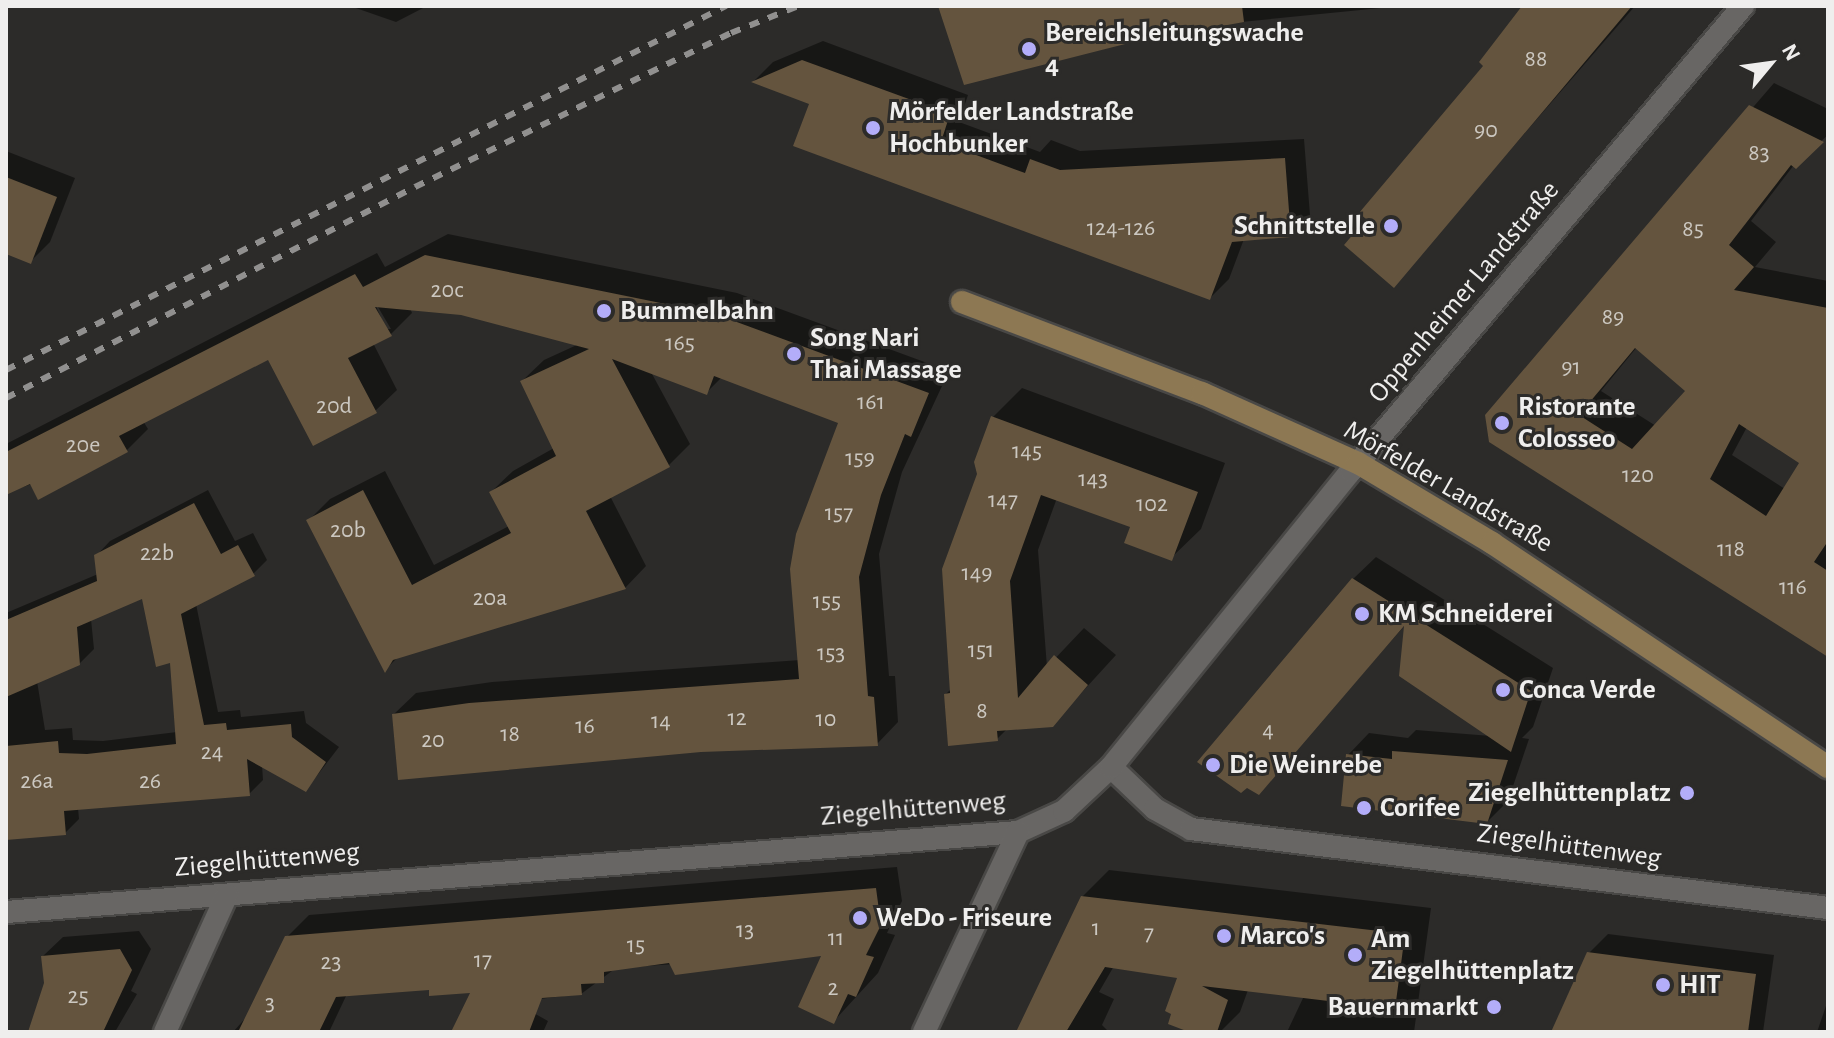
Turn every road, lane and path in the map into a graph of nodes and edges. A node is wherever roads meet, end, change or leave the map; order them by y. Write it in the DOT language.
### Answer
graph roads {
  1 [pos="1743,6"];
  2 [pos="962,302"];
  3 [pos="1358,463"];
  4 [pos="1111,767"];
  5 [pos="1828,767"];
  6 [pos="1018,832"];
  7 [pos="227,895"];
  8 [pos="1828,908"];
  9 [pos="6,912"];
  10 [pos="165,1032"];
  11 [pos="924,1032"];
  1 -- 3 [label="street, Oppenheimer Landstraße"];
  2 -- 3 [label="main road, Mörfelder Landstraße"];
  3 -- 4 [label="street, Oppenheimer Landstraße"];
  3 -- 5 [label="main road, Mörfelder Landstraße"];
  4 -- 6 [label="street, Ziegelhüttenweg"];
  4 -- 8 [label="street, Ziegelhüttenweg"];
  6 -- 7 [label="street, Ziegelhüttenweg"];
  6 -- 11 [label="street"];
  7 -- 9 [label="street, Ziegelhüttenweg"];
  7 -- 10 [label="street"];
}
